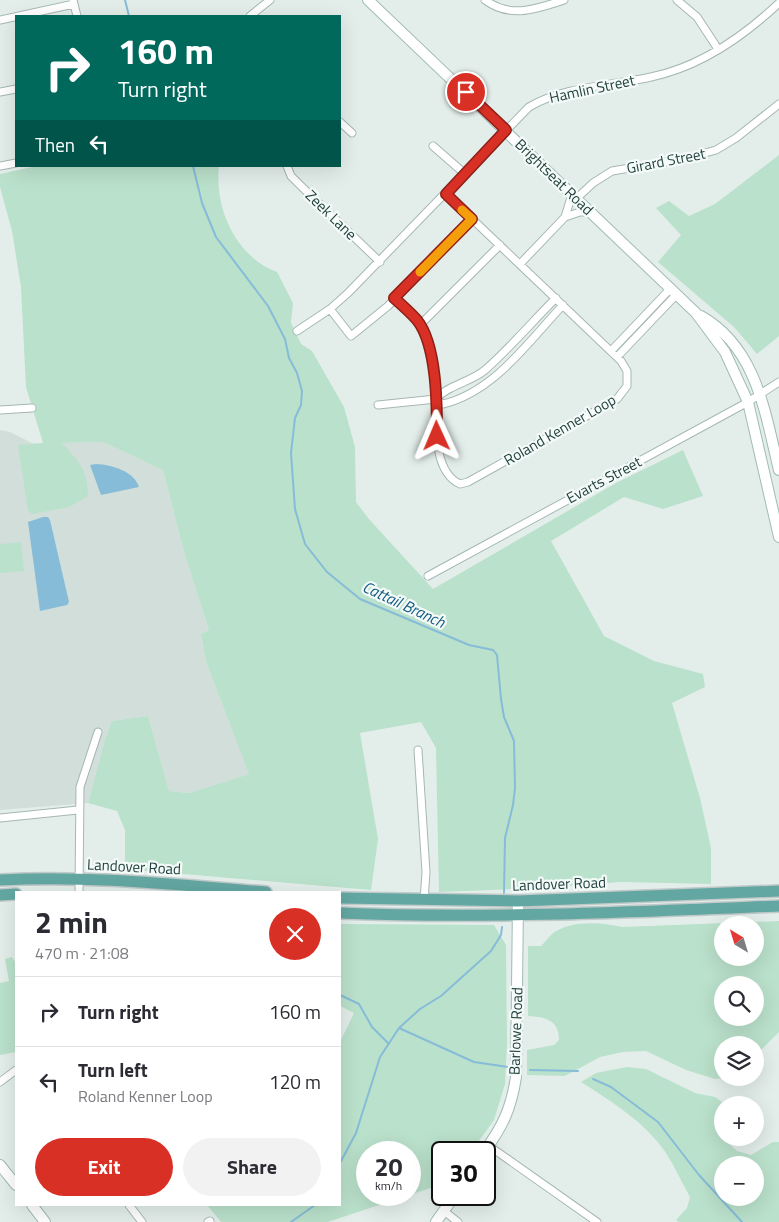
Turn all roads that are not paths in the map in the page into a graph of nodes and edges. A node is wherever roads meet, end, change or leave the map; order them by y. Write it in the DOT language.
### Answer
graph roads {
  1 [pos="270,0"];
  2 [pos="485,0"];
  3 [pos="564,0"];
  4 [pos="677,0"];
  5 [pos="372,1"];
  6 [pos="73,2"];
  7 [pos="779,3"];
  8 [pos="20,15"];
  9 [pos="77,15"];
  10 [pos="251,15"];
  11 [pos="15,16"];
  12 [pos="0,20"];
  13 [pos="718,50"];
  14 [pos="15,89"];
  15 [pos="0,92"];
  16 [pos="779,104"];
  17 [pos="341,123"];
  18 [pos="506,130"];
  19 [pos="352,133"];
  20 [pos="433,146"];
  21 [pos="15,162"];
  22 [pos="0,166"];
  23 [pos="288,167"];
  24 [pos="465,174"];
  25 [pos="446,194"];
  26 [pos="574,196"];
  27 [pos="591,212"];
  28 [pos="565,217"];
  29 [pos="472,219"];
  30 [pos="500,245"];
  31 [pos="380,262"];
  32 [pos="520,264"];
  33 [pos="674,291"];
  34 [pos="394,298"];
  35 [pos="556,298"];
  36 [pos="563,305"];
  37 [pos="330,309"];
  38 [pos="696,313"];
  39 [pos="420,325"];
  40 [pos="297,331"];
  41 [pos="611,351"];
  42 [pos="617,357"];
  43 [pos="779,382"];
  44 [pos="760,394"];
  45 [pos="436,399"];
  46 [pos="748,402"];
  47 [pos="378,405"];
  48 [pos="32,408"];
  49 [pos="0,410"];
  50 [pos="779,470"];
  51 [pos="779,537"];
  52 [pos="428,576"];
  53 [pos="98,732"];
  54 [pos="418,750"];
  55 [pos="78,810"];
  56 [pos="0,818"];
  57 [pos="78,879"];
  58 [pos="0,880"];
  59 [pos="79,891"];
  60 [pos="254,891"];
  61 [pos="779,891"];
  62 [pos="15,894"];
  63 [pos="0,895"];
  64 [pos="341,898"];
  65 [pos="424,901"];
  66 [pos="518,901"];
  67 [pos="779,906"];
  68 [pos="341,912"];
  69 [pos="518,915"];
  70 [pos="15,1071"];
  71 [pos="0,1082"];
  72 [pos="492,1141"];
  73 [pos="496,1155"];
  74 [pos="0,1164"];
  75 [pos="15,1184"];
  76 [pos="33,1206"];
  77 [pos="130,1206"];
  78 [pos="447,1206"];
  79 [pos="444,1211"];
  80 [pos="45,1222"];
  81 [pos="142,1222"];
  82 [pos="436,1222"];
  83 [pos="458,1222"];
  84 [pos="597,1222"];
  1 -- 10 [label="street"];
  2 -- 3 [label="street"];
  4 -- 13 [label="street"];
  5 -- 18 [label="street, Brightseat Road"];
  6 -- 8 [label="street"];
  6 -- 9 [label="street"];
  7 -- 13 [label="street, Hamlin Street"];
  11 -- 12 [label="street"];
  13 -- 18 [label="street, Hamlin Street"];
  14 -- 15 [label="street"];
  16 -- 26 [label="street, Girard Street"];
  17 -- 19 [label="street"];
  18 -- 24 [label="street, Hamlin Street"];
  18 -- 26 [label="street, Brightseat Road"];
  20 -- 24 [label="street"];
  21 -- 22 [label="street"];
  23 -- 31 [label="street, Zeek Lane"];
  24 -- 25 [label="street, Hamlin Street"];
  25 -- 29 [label="street, Roland Kenner Loop"];
  25 -- 31 [label="street, Hamlin Street"];
  26 -- 27 [label="street, Brightseat Road"];
  26 -- 28 [label="street"];
  27 -- 28 [label="street"];
  27 -- 33 [label="street, Brightseat Road"];
  28 -- 32 [label="street"];
  29 -- 30 [label="street, Roland Kenner Loop"];
  29 -- 34 [label="street"];
  30 -- 32 [label="street, Roland Kenner Loop"];
  30 -- 39 [label="street"];
  31 -- 37 [label="street, Hamlin Street"];
  32 -- 35 [label="street, Roland Kenner Loop"];
  33 -- 38 [label="street, Brightseat Road"];
  33 -- 41 [label="street"];
  33 -- 42 [label="street"];
  34 -- 37 [label="street"];
  34 -- 39 [label="street, Roland Kenner Loop"];
  35 -- 36 [label="street, Roland Kenner Loop"];
  35 -- 45 [label="street"];
  36 -- 41 [label="street, Roland Kenner Loop"];
  36 -- 45 [label="street"];
  37 -- 40 [label="street, Hamlin Street"];
  38 -- 44 [label="street, Brightseat Road"];
  38 -- 46 [label="street, Brightseat Road"];
  39 -- 45 [label="street, Roland Kenner Loop"];
  41 -- 42 [label="street, Roland Kenner Loop"];
  42 -- 45 [label="street, Roland Kenner Loop"];
  43 -- 44 [label="street, Evarts Street"];
  44 -- 46 [label="street, Evarts Street"];
  44 -- 50 [label="street, Brightseat Road"];
  45 -- 47 [label="street"];
  46 -- 51 [label="street, Brightseat Road"];
  46 -- 52 [label="street, Evarts Street"];
  48 -- 49 [label="street"];
  53 -- 55 [label="street"];
  54 -- 65 [label="street"];
  55 -- 56 [label="street"];
  55 -- 57 [label="street"];
  57 -- 58 [label="main road, Landover Road"];
  57 -- 59 [label="street"];
  57 -- 60 [label="main road, Landover Road"];
  61 -- 66 [label="main road, Landover Road"];
  62 -- 63 [label="main road"];
  64 -- 65 [label="main road, Landover Road"];
  65 -- 66 [label="main road, Landover Road"];
  66 -- 69 [label="street, Barlowe Road"];
  67 -- 69 [label="main road, Landover Road"];
  68 -- 69 [label="main road, Landover Road"];
  69 -- 72 [label="street, Barlowe Road"];
  70 -- 71 [label="street"];
  73 -- 84 [label="street"];
  74 -- 75 [label="street"];
  76 -- 80 [label="street"];
  77 -- 81 [label="street"];
  78 -- 79 [label="street"];
  79 -- 82 [label="street"];
  79 -- 83 [label="street"];
}
